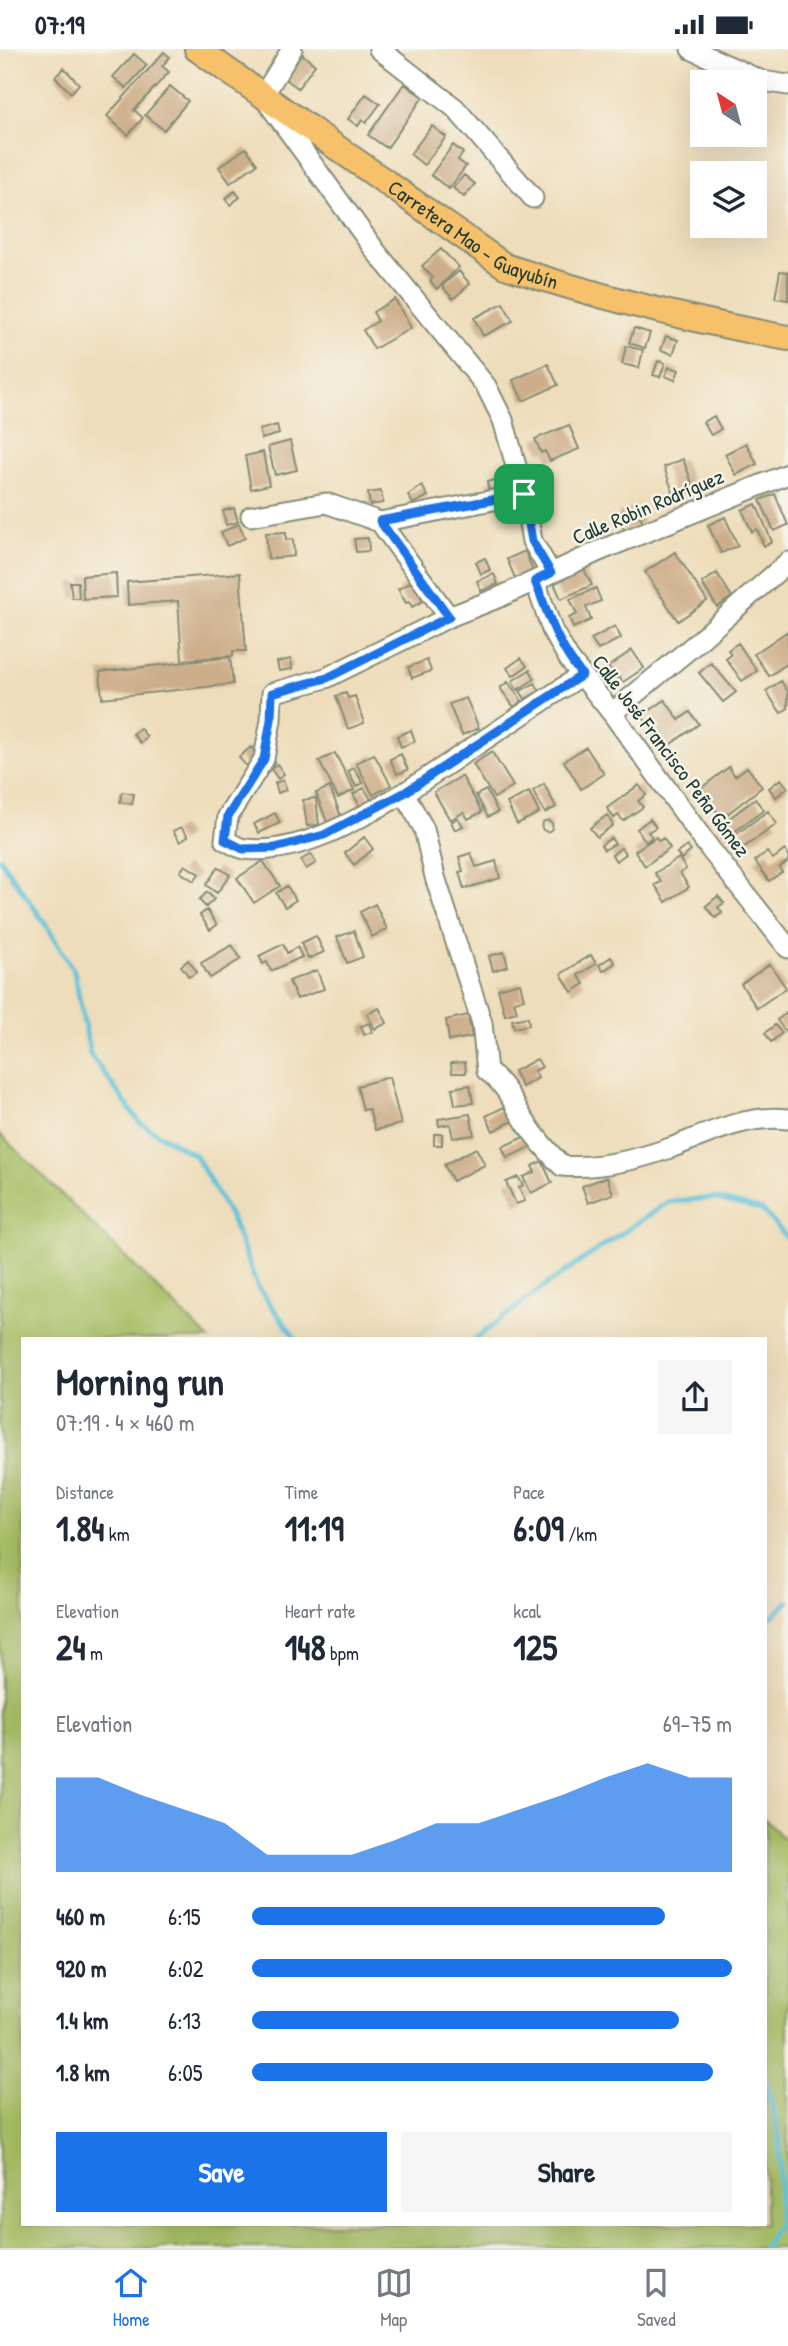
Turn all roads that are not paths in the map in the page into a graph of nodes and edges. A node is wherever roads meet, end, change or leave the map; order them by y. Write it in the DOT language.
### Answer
graph roads {
  1 [pos="197,49"];
  2 [pos="292,49"];
  3 [pos="379,49"];
  4 [pos="691,49"];
  5 [pos="788,85"];
  6 [pos="263,96"];
  7 [pos="533,198"];
  8 [pos="788,338"];
  9 [pos="788,474"];
  10 [pos="524,494"];
  11 [pos="251,516"];
  12 [pos="380,521"];
  13 [pos="788,562"];
  14 [pos="543,577"];
  15 [pos="449,617"];
  16 [pos="582,675"];
  17 [pos="612,713"];
  18 [pos="404,793"];
  19 [pos="788,948"];
  20 [pos="788,1119"];
  1 -- 6 [label="main road, Carretera Mao - Guayubín"];
  2 -- 6 [label="street"];
  3 -- 7 [label="street"];
  4 -- 5 [label="street"];
  6 -- 8 [label="main road, Carretera Mao - Guayubín"];
  6 -- 10 [label="street, Calle José Francisco Peña Gómez"];
  9 -- 14 [label="street, Calle Robin Rodríguez"];
  10 -- 12 [label="street"];
  10 -- 14 [label="street, Calle José Francisco Peña Gómez"];
  11 -- 12 [label="street"];
  12 -- 15 [label="street"];
  13 -- 17 [label="street"];
  14 -- 15 [label="street, Calle Robin Rodríguez"];
  14 -- 16 [label="street, Calle José Francisco Peña Gómez"];
  15 -- 18 [label="street, Calle Robin Rodríguez"];
  16 -- 17 [label="street, Calle José Francisco Peña Gómez"];
  16 -- 18 [label="street"];
  17 -- 19 [label="street, Calle José Francisco Peña Gómez"];
  18 -- 20 [label="street"];
}
